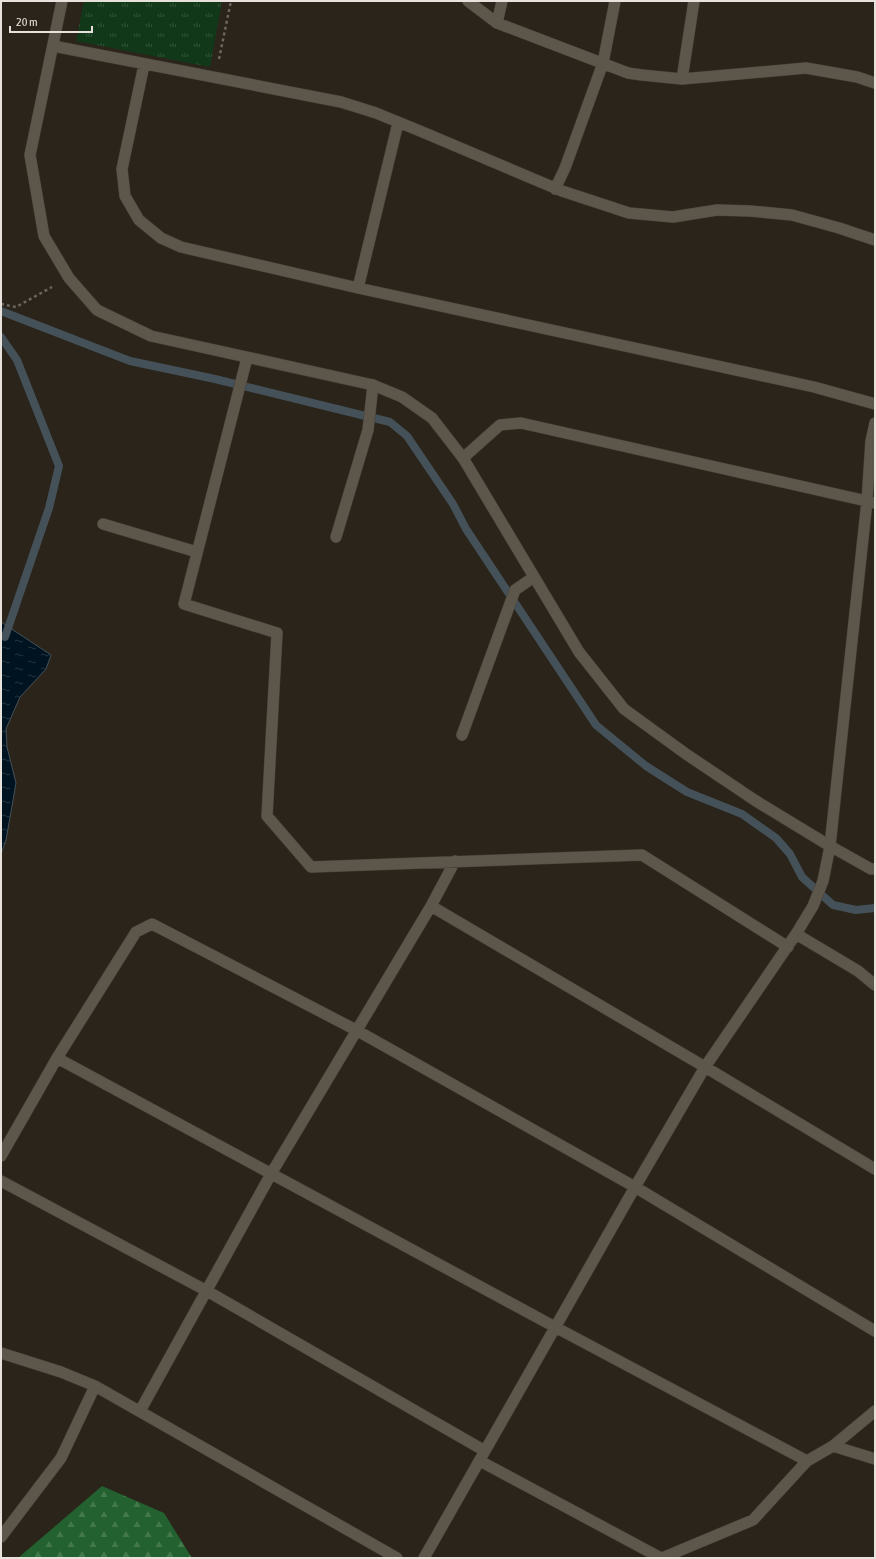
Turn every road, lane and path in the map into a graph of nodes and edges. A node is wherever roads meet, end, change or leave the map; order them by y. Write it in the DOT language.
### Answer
graph roads {
  1 [pos="62,1"];
  2 [pos="231,1"];
  3 [pos="468,1"];
  4 [pos="502,1"];
  5 [pos="615,1"];
  6 [pos="694,1"];
  7 [pos="497,23"];
  8 [pos="53,46"];
  9 [pos="603,63"];
  10 [pos="144,65"];
  11 [pos="215,78"];
  12 [pos="682,79"];
  13 [pos="875,82"];
  14 [pos="398,123"];
  15 [pos="555,189"];
  16 [pos="875,240"];
  17 [pos="69,278"];
  18 [pos="358,288"];
  19 [pos="1,304"];
  20 [pos="247,358"];
  21 [pos="373,385"];
  22 [pos="875,404"];
  23 [pos="875,423"];
  24 [pos="463,458"];
  25 [pos="871,502"];
  26 [pos="103,524"];
  27 [pos="336,537"];
  28 [pos="197,552"];
  29 [pos="534,577"];
  30 [pos="462,734"];
  31 [pos="830,846"];
  32 [pos="455,861"];
  33 [pos="875,869"];
  34 [pos="431,906"];
  35 [pos="796,934"];
  36 [pos="788,947"];
  37 [pos="875,985"];
  38 [pos="356,1030"];
  39 [pos="57,1058"];
  40 [pos="705,1067"];
  41 [pos="1,1156"];
  42 [pos="875,1170"];
  43 [pos="271,1174"];
  44 [pos="1,1181"];
  45 [pos="635,1187"];
  46 [pos="207,1291"];
  47 [pos="555,1328"];
  48 [pos="875,1331"];
  49 [pos="1,1353"];
  50 [pos="95,1386"];
  51 [pos="140,1411"];
  52 [pos="875,1411"];
  53 [pos="833,1446"];
  54 [pos="485,1451"];
  55 [pos="875,1459"];
  56 [pos="807,1461"];
  57 [pos="480,1462"];
  58 [pos="1,1537"];
  59 [pos="397,1558"];
  60 [pos="424,1558"];
  61 [pos="662,1558"];
  1 -- 8 [label="street"];
  2 -- 11 [label="path"];
  3 -- 7 [label="street"];
  4 -- 7 [label="street"];
  5 -- 9 [label="street"];
  6 -- 12 [label="street"];
  7 -- 9 [label="street"];
  8 -- 10 [label="street"];
  8 -- 17 [label="street"];
  9 -- 12 [label="street"];
  9 -- 15 [label="street"];
  10 -- 11 [label="street"];
  10 -- 18 [label="street"];
  11 -- 14 [label="street"];
  12 -- 13 [label="street"];
  14 -- 15 [label="street"];
  14 -- 18 [label="street"];
  15 -- 16 [label="street"];
  17 -- 19 [label="path"];
  17 -- 20 [label="street"];
  18 -- 22 [label="street"];
  20 -- 21 [label="street"];
  20 -- 28 [label="street"];
  21 -- 24 [label="street"];
  21 -- 27 [label="street"];
  23 -- 25 [label="street"];
  24 -- 25 [label="street"];
  24 -- 29 [label="street"];
  25 -- 31 [label="street"];
  26 -- 28 [label="street"];
  28 -- 32 [label="street"];
  29 -- 30 [label="street"];
  29 -- 31 [label="street"];
  31 -- 33 [label="street"];
  31 -- 35 [label="street"];
  32 -- 34 [label="street"];
  32 -- 36 [label="street"];
  34 -- 38 [label="street"];
  34 -- 40 [label="street"];
  35 -- 36 [label="street"];
  35 -- 37 [label="street"];
  36 -- 40 [label="street"];
  38 -- 39 [label="street"];
  38 -- 43 [label="street"];
  38 -- 45 [label="street"];
  39 -- 41 [label="street"];
  39 -- 43 [label="street"];
  40 -- 42 [label="street"];
  40 -- 45 [label="street"];
  43 -- 46 [label="street"];
  43 -- 47 [label="street"];
  44 -- 46 [label="street"];
  45 -- 47 [label="street"];
  45 -- 48 [label="street"];
  46 -- 51 [label="street"];
  46 -- 54 [label="street"];
  47 -- 54 [label="street"];
  47 -- 56 [label="street"];
  49 -- 50 [label="street"];
  50 -- 51 [label="street"];
  50 -- 58 [label="street"];
  51 -- 59 [label="street"];
  52 -- 53 [label="street"];
  53 -- 55 [label="street"];
  53 -- 56 [label="street"];
  54 -- 57 [label="street"];
  56 -- 61 [label="street"];
  57 -- 60 [label="street"];
  57 -- 61 [label="street"];
}
